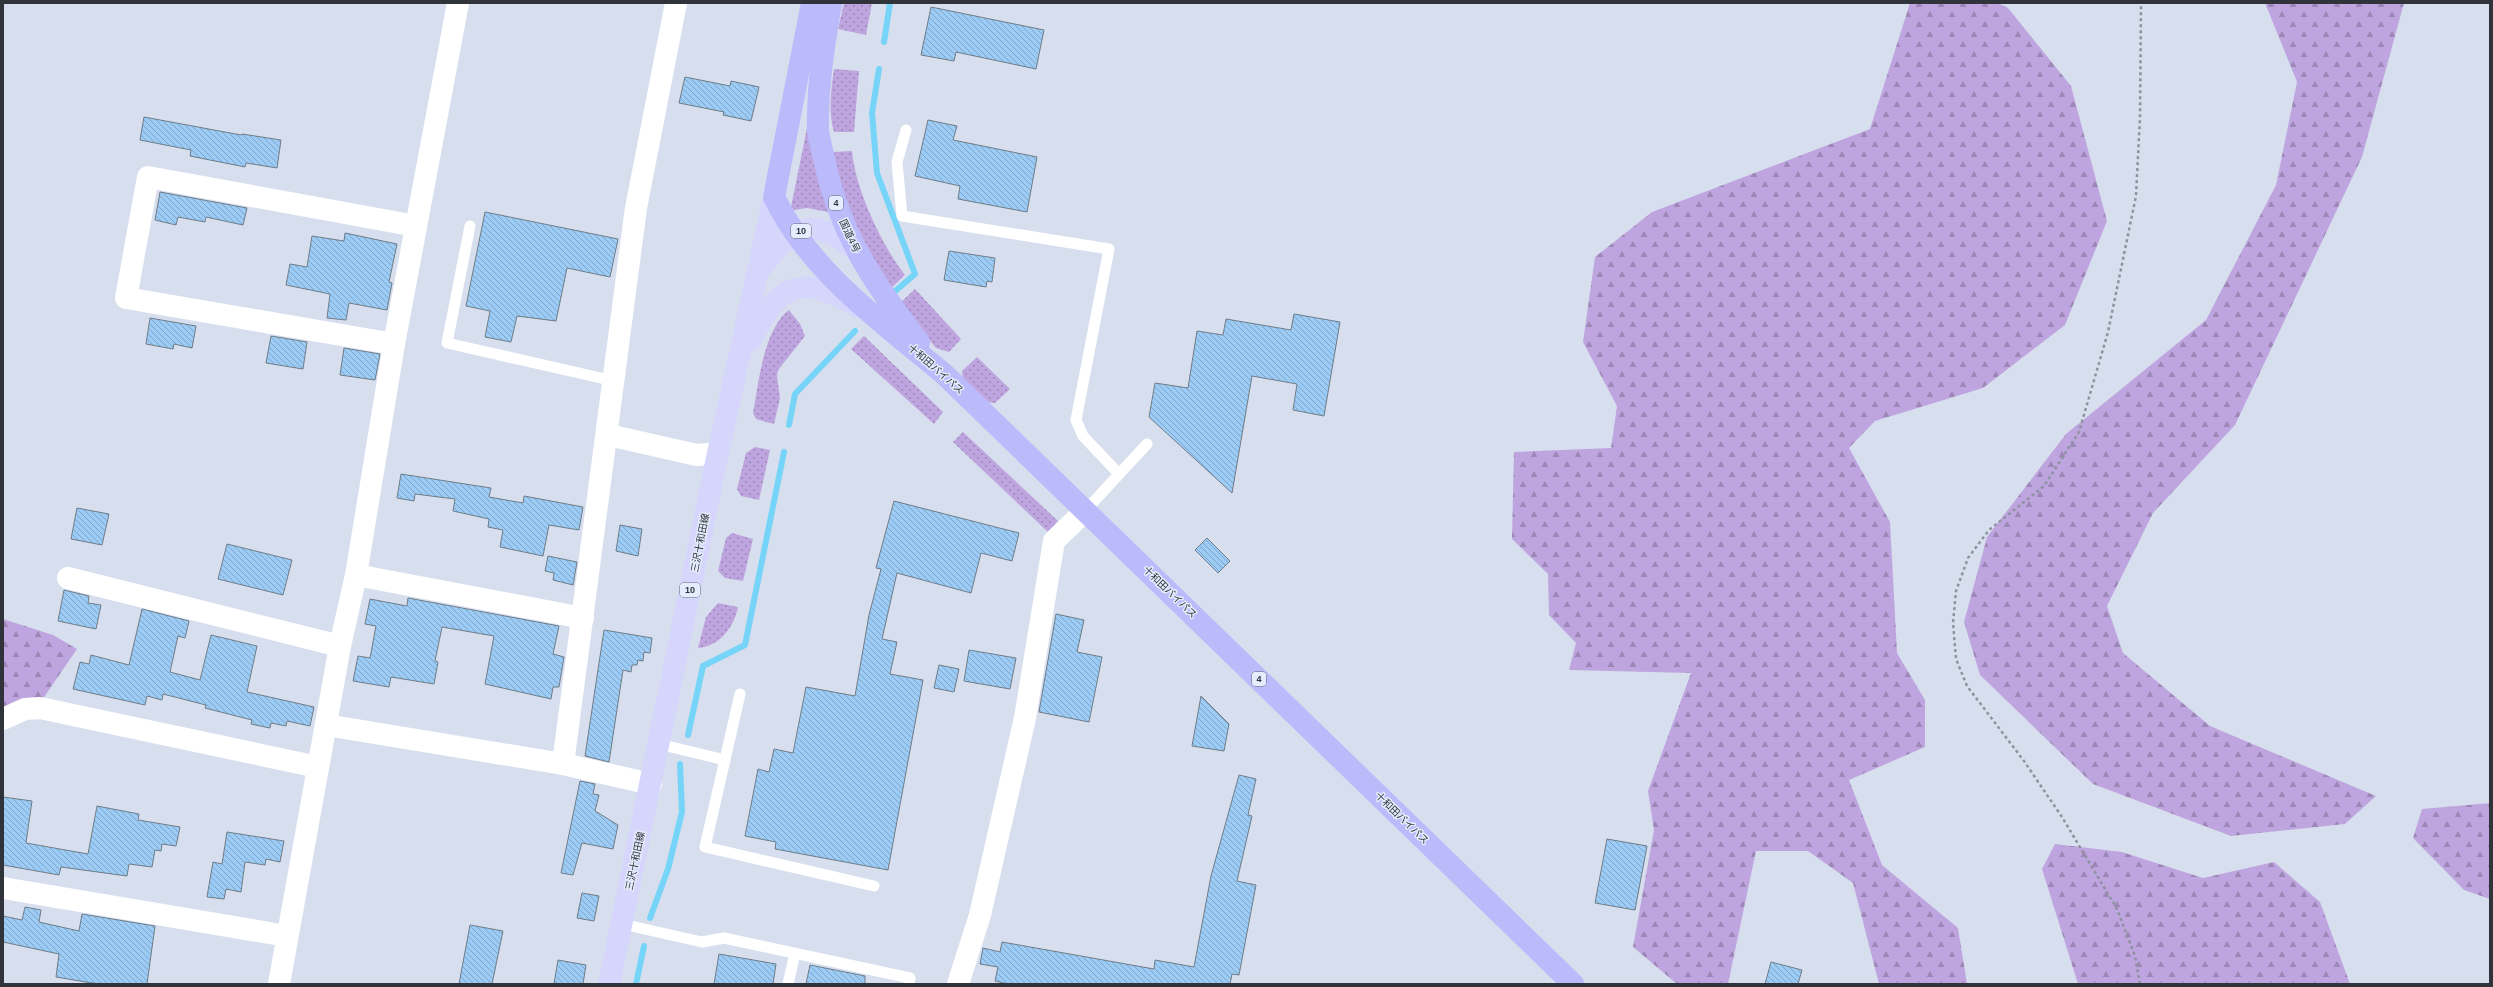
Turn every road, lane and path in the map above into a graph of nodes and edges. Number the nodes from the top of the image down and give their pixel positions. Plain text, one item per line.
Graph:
1 (458, 3) edge
2 (676, 3) edge
3 (812, 3) edge
4 (831, 3) edge
5 (2141, 3) edge
6 (906, 130) dead end
7 (774, 197) junction
8 (416, 226) junction
9 (470, 226) dead end
10 (794, 233) junction
11 (856, 250) junction
12 (757, 273) junction
13 (878, 319) junction
14 (394, 344) junction
15 (736, 371) junction
16 (944, 374) junction
17 (614, 381) junction
18 (608, 435) junction
19 (1147, 444) dead end
20 (718, 453) junction
21 (1119, 474) junction
22 (1086, 510) junction
23 (356, 575) junction
24 (68, 578) dead end
25 (583, 618) junction
26 (340, 646) junction
27 (740, 694) dead end
28 (3, 719) edge
29 (326, 725) junction
30 (659, 744) junction
31 (725, 760) junction
32 (563, 764) junction
33 (318, 767) junction
34 (651, 784) junction
35 (874, 886) dead end
36 (3, 888) edge
37 (622, 924) junction
38 (287, 936) junction
39 (795, 953) junction
40 (279, 984) edge
41 (609, 984) edge
42 (788, 984) edge
43 (909, 984) edge
44 (958, 984) edge
45 (1573, 984) edge
46 (2140, 984) edge

1 - 8 street
2 - 17 street
3 - 7 highway
4 - 11 highway, 国道4号 / 4
5 - 46 path
6 - 21 lane
7 - 10 highway, 十和田バイパス / 4
7 - 12 main road, 三沢十和田線 / 10
8 - 14 street
8 - 14 street
9 - 17 lane
10 - 11 main road, 10
10 - 12 main road, 10
10 - 13 highway, 十和田バイパス / 4
11 - 16 highway, 国道4号 / 4
12 - 15 main road, 三沢十和田線 / 10
13 - 15 main road, 10
13 - 16 highway, 十和田バイパス / 4
14 - 23 street
15 - 20 main road, 三沢十和田線 / 10
16 - 22 highway, 十和田バイパス / 4
17 - 18 street
18 - 20 street
18 - 25 street
19 - 21 lane
20 - 30 main road, 三沢十和田線 / 10
21 - 22 lane
22 - 44 street
22 - 45 highway, 十和田バイパス / 4
23 - 25 street
23 - 26 street
24 - 26 street
25 - 32 street
26 - 29 street
27 - 31 lane
28 - 33 street
29 - 32 street
29 - 33 street
30 - 31 lane
30 - 34 main road, 三沢十和田線 / 10
31 - 35 lane
32 - 34 street
33 - 38 street
34 - 37 main road, 三沢十和田線 / 10
36 - 38 street
37 - 39 lane
37 - 41 main road, 三沢十和田線 / 10
38 - 40 street
39 - 42 lane
39 - 43 lane

